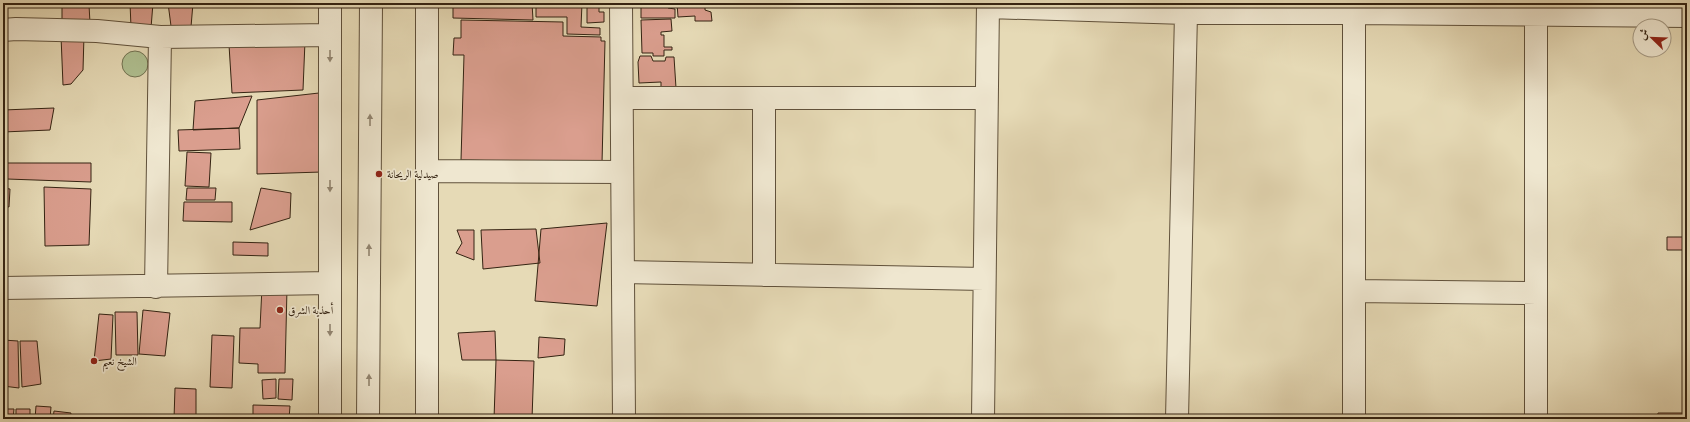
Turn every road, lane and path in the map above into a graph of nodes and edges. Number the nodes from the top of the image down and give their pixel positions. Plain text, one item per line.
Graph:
1 (330, 3) edge
2 (371, 3) edge
3 (427, 3) edge
4 (621, 3) edge
5 (988, 5) edge
6 (1282, 8) edge
7 (1186, 13) junction
8 (1354, 13) junction
9 (1536, 15) junction
10 (1687, 16) edge
11 (3, 30) edge
12 (330, 35) junction
13 (160, 37) junction
14 (622, 98) junction
15 (764, 98) junction
16 (986, 98) junction
17 (427, 171) junction
18 (622, 172) junction
19 (623, 272) junction
20 (764, 275) junction
21 (984, 279) junction
22 (330, 283) junction
23 (156, 287) junction
24 (3, 288) edge
25 (1354, 291) junction
26 (1536, 293) junction
27 (330, 419) edge
28 (368, 419) edge
29 (427, 419) edge
30 (624, 419) edge
31 (983, 419) edge
32 (1177, 419) edge
33 (1354, 419) edge
34 (1536, 419) edge

1 - 12 street
28 -> 2 street
3 - 17 street
4 - 14 street
5 - 7 street
5 - 16 street
6 - 7 street
6 - 8 street
7 - 32 street
8 - 9 street
8 - 25 street
9 - 10 street
9 - 26 street
11 - 13 street
12 - 13 street
12 -> 22 street
13 - 23 street
14 - 15 street
14 - 18 street
15 - 16 street
15 - 20 street
16 - 21 street
17 - 18 street
17 - 29 street
18 - 19 street
19 - 20 street
19 - 30 street
20 - 21 street
21 - 31 street
22 - 23 street
22 -> 27 street
23 - 24 street
25 - 26 street
25 - 33 street
26 - 34 street

